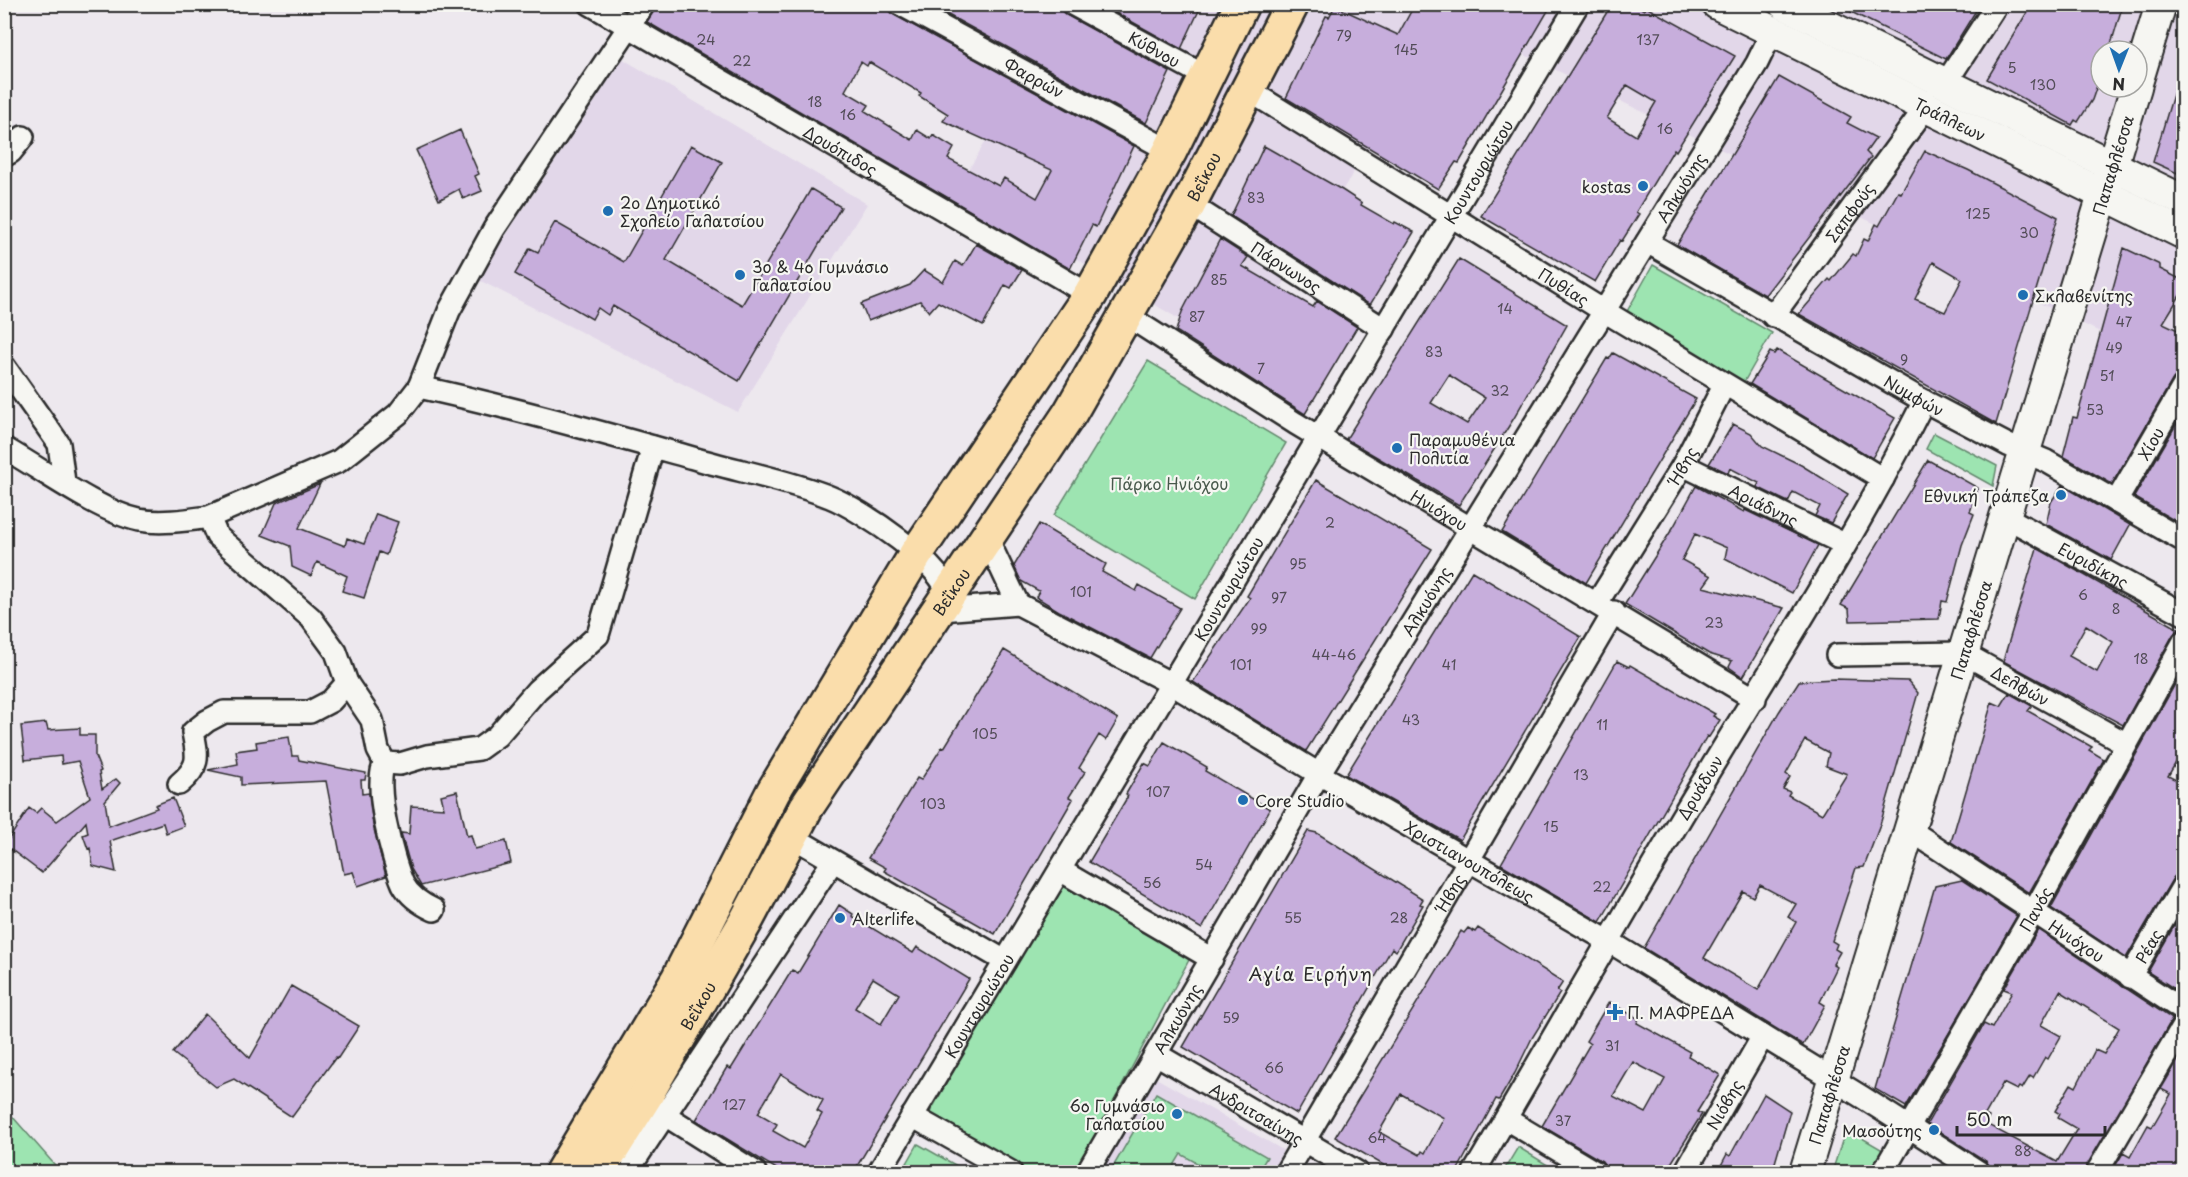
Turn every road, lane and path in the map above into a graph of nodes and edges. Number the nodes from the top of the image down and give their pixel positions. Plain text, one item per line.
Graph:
1 (590, 4) edge
2 (644, 4) edge
3 (900, 4) edge
4 (1072, 4) edge
5 (1242, 4) edge
6 (1292, 4) edge
7 (1578, 4) edge
8 (1717, 4) edge
9 (1784, 4) edge
10 (1997, 4) edge
11 (2161, 4) edge
12 (630, 28) junction
13 (1772, 32) junction
14 (2149, 43) edge
15 (1207, 77) junction
16 (1945, 84) junction
17 (1248, 90) junction
18 (2132, 99) edge
19 (1926, 107) junction
20 (24, 137) dead end
21 (1170, 151) junction
22 (4, 156) edge
23 (2106, 181) junction
24 (2184, 201) edge
25 (1190, 204) junction
26 (1452, 215) junction
27 (2184, 234) edge
28 (1647, 242) junction
29 (1090, 295) junction
30 (1604, 311) junction
31 (1125, 315) junction
32 (1773, 316) junction
33 (1384, 329) junction
34 (4, 366) edge
35 (1724, 385) junction
36 (2184, 385) edge
37 (419, 387) junction
38 (1924, 401) junction
39 (1319, 437) junction
40 (653, 447) junction
41 (4, 448) edge
42 (2024, 453) junction
43 (1683, 465) junction
44 (1883, 479) junction
45 (64, 482) junction
46 (2116, 502) junction
47 (2004, 516) junction
48 (209, 517) junction
49 (1471, 529) junction
50 (987, 538) junction
51 (2184, 541) edge
52 (1844, 544) junction
53 (916, 554) junction
54 (945, 604) junction
55 (1018, 604) junction
56 (1606, 608) junction
57 (2184, 614) edge
58 (2184, 641) edge
59 (1963, 653) junction
60 (1837, 655) dead end
61 (347, 683) junction
62 (1170, 683) junction
63 (1755, 699) junction
64 (2125, 743) junction
65 (384, 763) junction
66 (1319, 774) junction
67 (178, 784) dead end
68 (1910, 830) junction
69 (791, 836) junction
70 (1469, 859) junction
71 (834, 861) junction
72 (1060, 870) junction
73 (2184, 884) edge
74 (434, 910) dead end
75 (2034, 911) junction
76 (1610, 942) junction
77 (1212, 959) junction
78 (1005, 961) junction
79 (2130, 977) junction
80 (2184, 1011) edge
81 (2184, 1024) edge
82 (1763, 1036) junction
83 (1156, 1054) junction
84 (1835, 1082) junction
85 (655, 1105) junction
86 (912, 1116) junction
87 (1506, 1119) junction
88 (1909, 1128) junction
89 (1304, 1141) junction
90 (562, 1173) edge
91 (598, 1173) edge
92 (627, 1173) edge
93 (755, 1173) edge
94 (879, 1173) edge
95 (1011, 1173) edge
96 (1087, 1173) edge
97 (1286, 1173) edge
98 (1357, 1173) edge
99 (1474, 1173) edge
100 (1595, 1173) edge
101 (1685, 1173) edge
102 (1805, 1173) edge
103 (1883, 1173) edge
104 (1979, 1173) edge
105 (2097, 1173) edge

1 - 12 street, Δρυόπιδος
2 - 12 street
3 - 21 street, Φαρρών
4 - 15 street, Κύθνου
5 - 15 main road, Βεΐκου
6 - 17 main road, Βεΐκου
7 - 26 street, Κουντουριώτου
8 - 13 street, Τράλλεων
9 - 16 street, Τράλλεων
10 - 16 street
11 - 14 street, Παπαφλέσσα
12 - 29 street, Δρυόπιδος
12 - 37 street
13 - 19 street, Τράλλεων
13 - 28 street, Αλκυόνης
15 - 21 main road, Βεΐκου
16 - 23 street, Τράλλεων
17 - 25 main road, Βεΐκου
17 - 26 street, Πυθίας
18 - 23 street, Παπαφλέσσα
19 - 23 street, Τράλλεων
19 - 32 street, Σαπφούς
20 - 22 street
21 - 29 main road, Βεΐκου
23 - 24 street, Τράλλεων
23 - 27 street, Τράλλεων
23 - 42 street, Παπαφλέσσα
25 - 31 main road, Βεΐκου
25 - 33 street, Πάρνωνος
26 - 30 street, Πυθίας
26 - 33 street, Κουντουριώτου
28 - 30 street, Αλκυόνης
28 - 32 street, Νυμφών
29 - 53 main road, Βεΐκου
30 - 35 street, Πυθίας
30 - 49 street, Αλκυόνης
31 - 39 street, Ηνιόχου
31 - 50 main road, Βεΐκου
32 - 38 street, Νυμφών
33 - 39 street, Κουντουριώτου
34 - 45 street
35 - 43 street, Ήβης
35 - 44 street, Πυθίας
36 - 46 street, Χίου
37 - 40 street
37 - 48 street
38 - 42 street, Νυμφών
38 - 44 street, Δρυάδων
39 - 49 street, Ηνιόχου
39 - 62 street, Κουντουριώτου
40 - 53 street
40 - 65 street
41 - 45 street
42 - 46 street, Νυμφών
42 - 47 street, Παπαφλέσσα
43 - 52 street, Αριάδνης
43 - 56 street, Ήβης
44 - 52 street, Δρυάδων
45 - 48 street
46 - 51 street, Νυμφών
47 - 57 street, Ευριδίκης
47 - 59 street, Παπαφλέσσα
48 - 61 street
49 - 56 street, Ηνιόχου
49 - 66 street, Αλκυόνης
50 - 54 main road, Βεΐκου
50 - 55 street
52 - 63 street, Δρυάδων
53 - 54 street
53 - 90 main road, Βεΐκου
54 - 55 street
54 - 69 main road, Βεΐκου
55 - 62 street, Χριστιανουπόλεως
56 - 63 street, Ηνιόχου
56 - 70 street, Ήβης
58 - 64 street, Πανός
59 - 60 street, Δελφών
59 - 64 street, Δελφών
59 - 68 street, Παπαφλέσσα
61 - 65 street
61 - 67 street
62 - 66 street, Χριστιανουπόλεως
62 - 72 street, Κουντουριώτου
63 - 76 street, Δρυάδων
64 - 75 street, Πανός
65 - 74 street
66 - 70 street, Χριστιανουπόλεως
66 - 77 street, Αλκυόνης
68 - 75 street, Ηνιόχου
68 - 84 street, Παπαφλέσσα
69 - 71 street
69 - 85 main road, Βεΐκου
70 - 76 street, Χριστιανουπόλεως
70 - 89 street, Ήβης
71 - 78 street
71 - 85 street
72 - 77 street
72 - 78 street, Κουντουριώτου
73 - 79 street, Ρέας
75 - 79 street, Ηνιόχου
75 - 88 street, Πανός
76 - 82 street, Χριστιανουπόλεως
76 - 87 street, Δρυάδων
77 - 83 street, Αλκυόνης
78 - 86 street, Κουντουριώτου
79 - 80 street, Ηνιόχου
81 - 105 street
82 - 84 street, Χριστιανουπόλεως
82 - 101 street, Νιόβης
83 - 89 street, Ανδριτσαίνης
83 - 96 street, Αλκυόνης
84 - 88 street, Χριστιανουπόλεως
84 - 102 street, Παπαφλέσσα
85 - 91 main road, Βεΐκου
85 - 92 street
85 - 93 street
86 - 94 street, Κουντουριώτου
86 - 95 street
87 - 99 street, Δρυάδων
87 - 100 street
88 - 103 street, Πανός
88 - 104 street, Χριστιανουπόλεως
89 - 97 street, Ήβης
89 - 98 street, Ανδριτσαίνης

